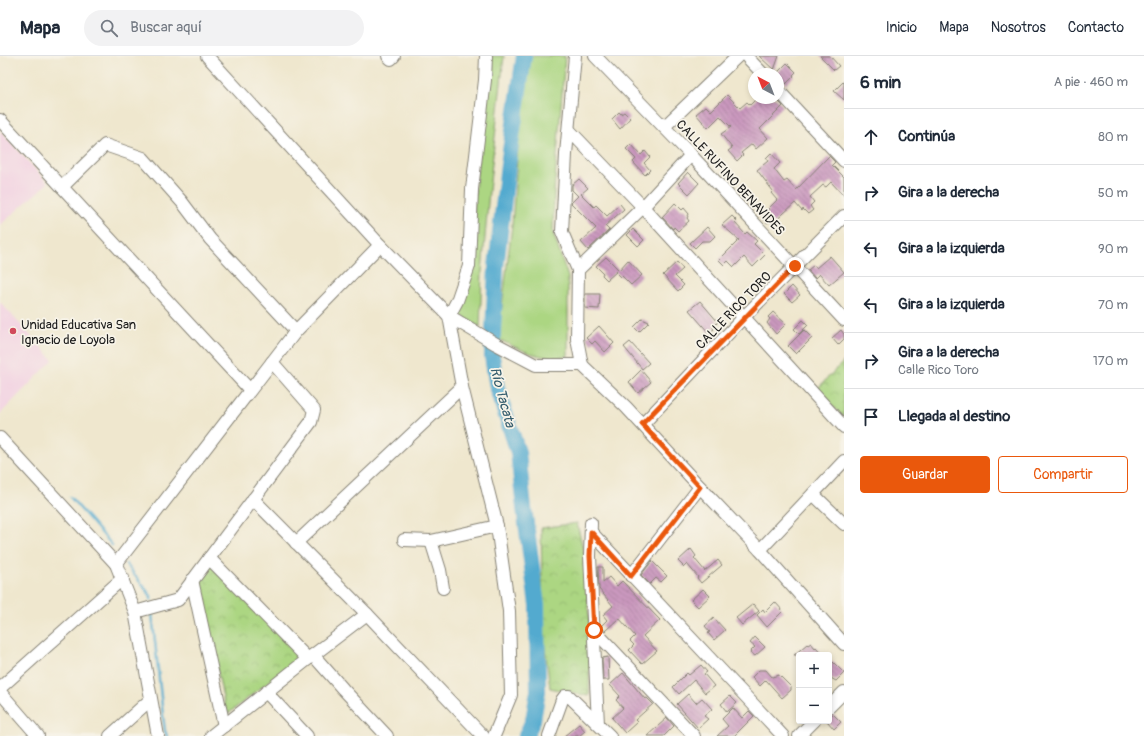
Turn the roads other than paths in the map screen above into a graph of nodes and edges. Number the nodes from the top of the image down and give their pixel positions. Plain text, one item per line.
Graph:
1 (207, 56) edge
2 (388, 56) edge
3 (394, 56) edge
4 (486, 56) edge
5 (575, 56) edge
6 (595, 56) edge
7 (738, 56) edge
8 (746, 56) edge
9 (757, 68) edge
10 (784, 96) edge
11 (0, 120) edge
12 (664, 127) junction
13 (569, 130) junction
14 (691, 154) junction
15 (844, 161) edge
16 (62, 187) junction
17 (643, 207) junction
18 (844, 216) edge
19 (380, 245) junction
20 (795, 266) junction
21 (578, 270) junction
22 (449, 316) junction
23 (744, 317) junction
24 (844, 320) edge
25 (296, 330) junction
26 (272, 362) junction
27 (582, 365) junction
28 (462, 387) junction
29 (250, 390) junction
30 (642, 424) junction
31 (844, 427) edge
32 (0, 438) edge
33 (844, 461) edge
34 (700, 487) junction
35 (813, 494) junction
36 (253, 499) junction
37 (844, 524) edge
38 (497, 526) junction
39 (404, 540) dead end
40 (431, 541) junction
41 (296, 543) junction
42 (760, 550) junction
43 (209, 558) junction
44 (116, 564) junction
45 (631, 576) junction
46 (123, 578) junction
47 (192, 580) junction
48 (443, 588) dead end
49 (135, 612) junction
50 (367, 614) junction
51 (594, 630) junction
52 (844, 644) edge
53 (310, 657) junction
54 (0, 688) edge
55 (0, 692) edge
56 (266, 692) junction
57 (844, 692) edge
58 (150, 700) junction
59 (832, 704) edge
60 (598, 724) junction
61 (811, 724) edge
62 (224, 726) junction
63 (38, 736) edge
64 (110, 736) edge
65 (158, 736) edge
66 (211, 736) edge
67 (307, 736) edge
68 (387, 736) edge
69 (483, 736) edge
70 (494, 736) edge
71 (549, 736) edge
72 (610, 736) edge
73 (694, 736) edge
74 (783, 736) edge
75 (799, 736) edge

1 - 19 street
2 - 3 street
4 - 22 street
5 - 13 street
6 - 12 street, CALLE RUFINO BENAVIDES
7 - 12 street
8 - 9 street
10 - 15 street
11 - 16 street
12 - 14 street, CALLE RUFINO BENAVIDES
13 - 17 street
13 - 21 street
14 - 17 street
14 - 20 street, CALLE RUFINO BENAVIDES
16 - 25 street
16 - 29 street
17 - 21 street
17 - 23 street
18 - 20 street, CALLE RICO TORO
19 - 22 street
19 - 25 street
20 - 23 street, CALLE RICO TORO
20 - 24 street, CALLE RUFINO BENAVIDES
21 - 27 street
22 - 27 street
22 - 28 street
23 - 30 street, CALLE RICO TORO
23 - 31 street
25 - 26 street
26 - 29 street
26 - 36 street
27 - 30 street
28 - 38 street
28 - 41 street
29 - 44 street
30 - 34 street
32 - 44 street
33 - 35 street
34 - 42 street
34 - 45 street
35 - 37 street
35 - 42 street
36 - 41 street
36 - 43 street
38 - 40 street
38 - 70 street
39 - 40 street
40 - 48 street
41 - 50 street
42 - 52 street
43 - 47 street
43 - 53 street
44 - 46 street
45 - 51 street
45 - 74 street
46 - 49 street
46 - 54 street
47 - 49 street
47 - 62 street
49 - 58 street
50 - 53 street
50 - 69 street
51 - 60 street
51 - 73 street
53 - 56 street
53 - 68 street
55 - 63 street
56 - 62 street
56 - 67 street
57 - 59 street
58 - 64 street
58 - 65 street
60 - 71 street
60 - 72 street
61 - 75 street
62 - 66 street

